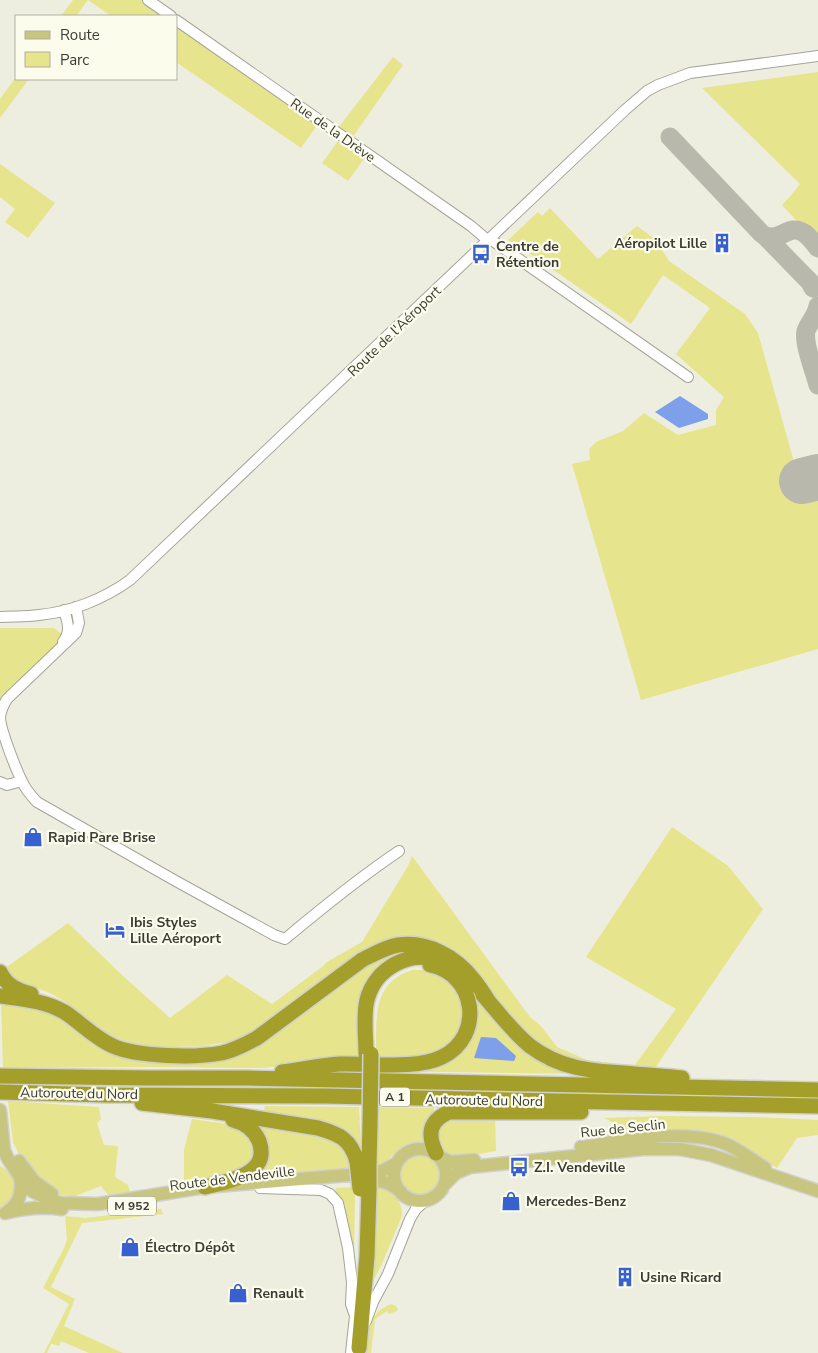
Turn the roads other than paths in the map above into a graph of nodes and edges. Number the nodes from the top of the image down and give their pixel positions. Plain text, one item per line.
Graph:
1 (148, 0) edge
2 (170, 15) edge
3 (178, 21) edge
4 (818, 58) edge
5 (489, 240) junction
6 (688, 377) dead end
7 (76, 607) junction
8 (64, 610) junction
9 (0, 616) edge
10 (57, 650) junction
11 (22, 781) junction
12 (0, 782) edge
13 (399, 851) dead end
14 (0, 972) edge
15 (0, 996) edge
16 (489, 1002) junction
17 (44, 1003) junction
18 (368, 1054) junction
19 (0, 1076) edge
20 (247, 1078) junction
21 (729, 1088) junction
22 (818, 1090) edge
23 (0, 1092) edge
24 (108, 1095) junction
25 (0, 1103) edge
26 (683, 1104) junction
27 (818, 1106) edge
28 (0, 1110) edge
29 (206, 1110) junction
30 (438, 1155) junction
31 (0, 1159) edge
32 (364, 1162) junction
33 (397, 1163) junction
34 (13, 1166) junction
35 (20, 1178) junction
36 (799, 1184) junction
37 (444, 1185) junction
38 (205, 1187) junction
39 (260, 1188) junction
40 (364, 1188) junction
41 (818, 1191) edge
42 (401, 1192) junction
43 (426, 1200) junction
44 (87, 1204) junction
45 (3, 1214) edge
46 (355, 1316) junction
47 (357, 1351) edge

1 - 2 street
3 - 5 street, Rue de la Drève
4 - 5 street, Route de l'Aéroport
5 - 6 street, Rue de la Drève
5 - 7 street, Route de l'Aéroport
7 - 8 street, Route de l'Aéroport
7 - 10 street
8 - 9 street, Route de l'Aéroport
8 - 10 street
10 - 11 street
11 - 12 street
11 - 13 street
14 - 17 highway
15 - 17 highway
16 - 17 highway
16 - 18 highway
16 - 21 highway
18 - 20 highway
18 - 32 highway, bridge
19 - 20 highway, Autoroute du Nord / A 1
20 - 21 highway, Autoroute du Nord / A 1
21 - 22 highway, Autoroute du Nord / A 1
23 - 24 highway, Autoroute du Nord / A 1
24 - 26 highway, Autoroute du Nord / A 1
24 - 29 highway
25 - 44 main road
26 - 27 highway, Autoroute du Nord / A 1
26 - 30 highway
28 - 34 main road
29 - 32 highway
29 - 38 highway
30 - 33 main road
30 - 36 main road, Rue de Seclin
30 - 37 main road
31 - 34 main road
32 - 40 highway, bridge
33 - 38 main road, Route de Vendeville / M 952
33 - 42 main road
34 - 35 main road
35 - 44 main road, M 952
35 - 45 main road
36 - 37 main road, Rue de Seclin
36 - 41 main road, Rue de Seclin
37 - 43 main road
38 - 44 main road, Route de Vendeville / M 952
39 - 42 main road, Route de Vendeville / M 952
39 - 45 main road, Route de Vendeville / M 952
39 - 46 street
40 - 46 highway
40 - 47 highway
42 - 43 main road
43 - 47 street
46 - 47 street

